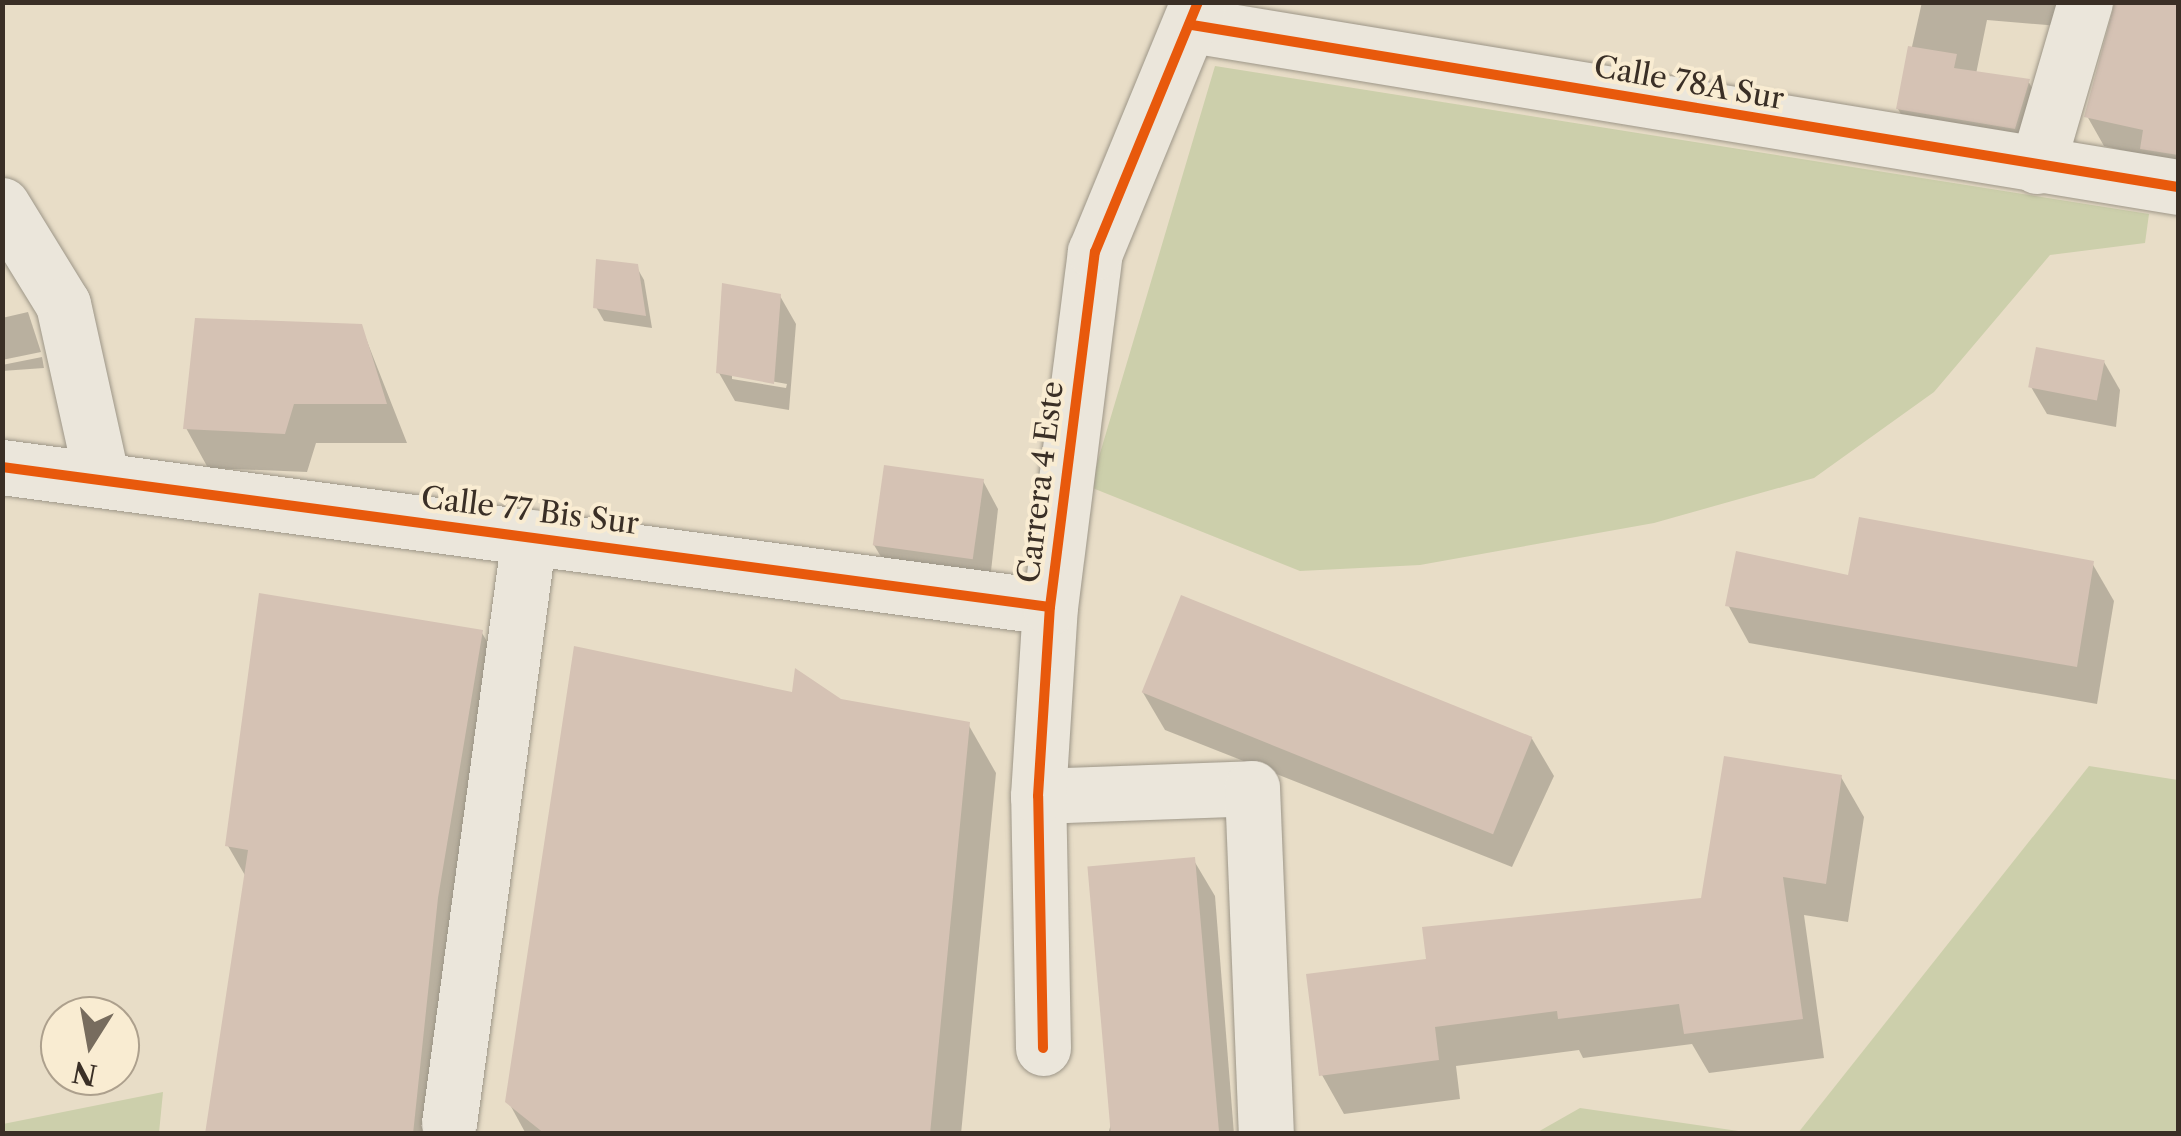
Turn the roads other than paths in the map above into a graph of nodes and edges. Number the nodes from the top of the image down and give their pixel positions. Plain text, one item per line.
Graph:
1 (2085, 2) edge
2 (1195, 14) edge
3 (2037, 166) junction
4 (2178, 187) edge
5 (2, 205) edge
6 (2, 467) edge
7 (102, 480) junction
8 (529, 536) junction
9 (1050, 606) junction
10 (1038, 796) junction
11 (1043, 1048) dead end
12 (449, 1124) dead end
13 (1266, 1134) edge

1 - 3 street
2 - 3 street, Calle 78A Sur
2 - 9 street, Carrera 4 Este
3 - 4 street, Calle 78A Sur
5 - 7 street
6 - 7 street, Calle 77 Bis Sur
7 - 8 street, Calle 77 Bis Sur
8 - 9 street, Calle 77 Bis Sur
8 - 12 street
9 - 10 street, Carrera 4 Este
10 - 11 street, Carrera 4 Este
10 - 13 street

